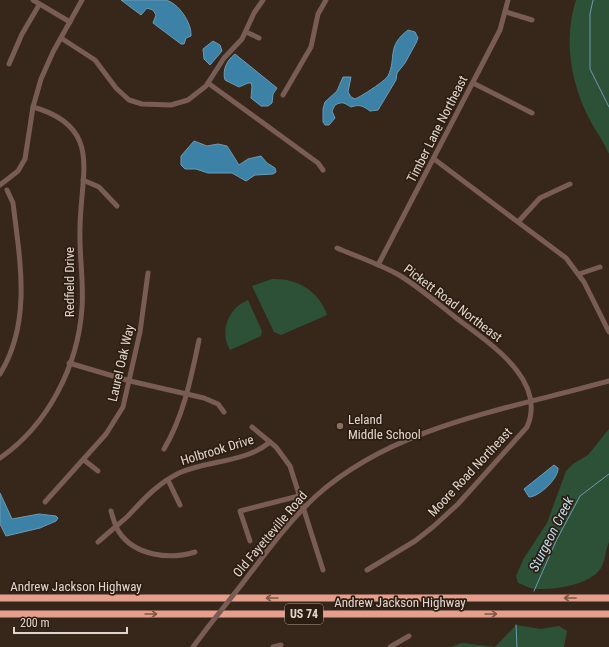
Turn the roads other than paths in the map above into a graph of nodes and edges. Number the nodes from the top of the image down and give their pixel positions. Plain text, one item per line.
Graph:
1 (33, 0) edge
2 (82, 0) edge
3 (263, 0) edge
4 (326, 0) edge
5 (508, 0) edge
6 (39, 5) junction
7 (506, 12) junction
8 (532, 20) dead end
9 (70, 22) junction
10 (246, 32) junction
11 (61, 38) junction
12 (259, 38) dead end
13 (9, 64) dead end
14 (208, 83) junction
15 (473, 83) junction
16 (283, 95) dead end
17 (33, 107) junction
18 (532, 113) dead end
19 (434, 160) junction
20 (323, 170) dead end
21 (7, 180) junction
22 (83, 180) junction
23 (570, 184) dead end
24 (0, 186) edge
25 (0, 189) edge
26 (7, 190) junction
27 (118, 206) dead end
28 (518, 222) junction
29 (337, 248) dead end
30 (378, 265) junction
31 (600, 267) dead end
32 (148, 273) dead end
33 (579, 274) junction
34 (609, 332) edge
35 (199, 340) dead end
36 (70, 362) junction
37 (0, 374) edge
38 (130, 381) junction
39 (609, 381) edge
40 (187, 394) junction
41 (531, 402) junction
42 (224, 412) dead end
43 (252, 427) dead end
44 (270, 442) junction
45 (164, 449) dead end
46 (0, 458) edge
47 (84, 460) junction
48 (98, 471) dead end
49 (168, 480) junction
50 (299, 496) junction
51 (45, 502) dead end
52 (180, 505) dead end
53 (304, 509) junction
54 (111, 512) dead end
55 (116, 527) junction
56 (250, 541) dead end
57 (98, 542) dead end
58 (195, 552) dead end
59 (323, 570) dead end
60 (367, 570) dead end
61 (0, 598) edge
62 (609, 598) edge
63 (0, 614) edge
64 (609, 614) edge
65 (409, 636) dead end
66 (281, 645) dead end
67 (193, 647) edge
68 (273, 647) edge
69 (390, 647) edge

1 - 6 street
2 - 9 street
3 - 10 street
4 - 16 street
5 - 7 street, Timber Lane Northeast
6 - 9 street
6 - 13 street
7 - 8 street
7 - 15 street, Timber Lane Northeast
9 - 11 street
10 - 12 street
10 - 14 street
11 - 14 street
11 - 17 street
14 - 20 street
15 - 18 street
15 - 19 street, Timber Lane Northeast
17 - 21 street
17 - 22 street, Redfield Drive
19 - 28 street
19 - 30 street, Timber Lane Northeast
21 - 24 street
21 - 26 street
22 - 27 street
22 - 36 street, Redfield Drive
23 - 28 street
25 - 26 street
26 - 37 street
28 - 33 street
29 - 30 street, Pickett Road Northeast
30 - 41 street, Pickett Road Northeast
31 - 33 street
32 - 38 street, Laurel Oak Way
33 - 34 street
35 - 40 street
36 - 38 street
36 - 46 street, Redfield Drive
38 - 40 street
38 - 47 street, Laurel Oak Way
39 - 41 street, Old Fayetteville Road
40 - 42 street
40 - 45 street
41 - 53 street, Old Fayetteville Road
41 - 60 street, Moore Road Northeast
43 - 44 street
44 - 49 street, Holbrook Drive
44 - 50 street
47 - 48 street
47 - 51 street, Laurel Oak Way
49 - 52 street
49 - 55 street, Holbrook Drive
50 - 53 street
50 - 56 street
53 - 59 street
53 - 67 street, Old Fayetteville Road, bridge
54 - 55 street
55 - 57 street, Holbrook Drive
55 - 58 street
62 -> 61 highway, Andrew Jackson Highway / US 74
63 -> 64 highway, Andrew Jackson Highway / US 74
65 - 69 street
66 - 68 street

